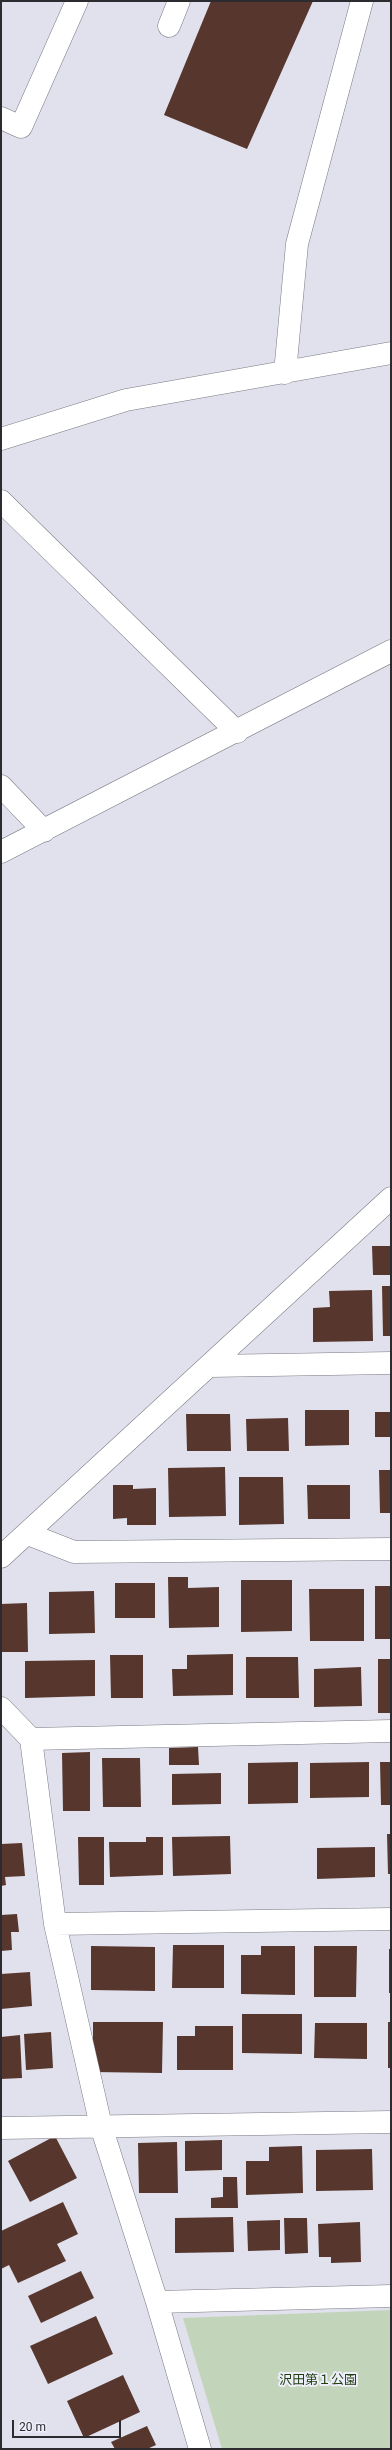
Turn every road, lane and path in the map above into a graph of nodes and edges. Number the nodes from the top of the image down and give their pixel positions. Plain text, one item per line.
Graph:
1 (77, 1) edge
2 (180, 1) edge
3 (362, 1) edge
4 (169, 26) dead end
5 (1, 118) edge
6 (391, 352) edge
7 (285, 373) junction
8 (1, 439) edge
9 (1, 501) edge
10 (391, 651) edge
11 (237, 732) junction
12 (1, 786) edge
13 (44, 830) junction
14 (1, 852) edge
15 (391, 1198) edge
16 (391, 1363) edge
17 (210, 1366) junction
18 (28, 1534) junction
19 (391, 1549) edge
20 (1, 1557) edge
21 (1, 1708) edge
22 (391, 1731) edge
23 (31, 1739) junction
24 (391, 1919) edge
25 (55, 1924) junction
26 (391, 2122) edge
27 (101, 2126) junction
28 (1, 2128) edge
29 (391, 2296) edge
30 (157, 2302) junction
31 (200, 2449) edge

1 - 5 street
2 - 4 street
3 - 7 street
6 - 7 street
7 - 8 street
9 - 11 street
10 - 11 street
11 - 13 street
12 - 13 street
13 - 14 street
15 - 17 street
16 - 17 street
17 - 18 street
18 - 19 street
18 - 20 street
21 - 23 street
22 - 23 street
23 - 25 street
24 - 25 street
25 - 27 street
26 - 27 street
27 - 28 street
27 - 30 street
29 - 30 street
30 - 31 street

